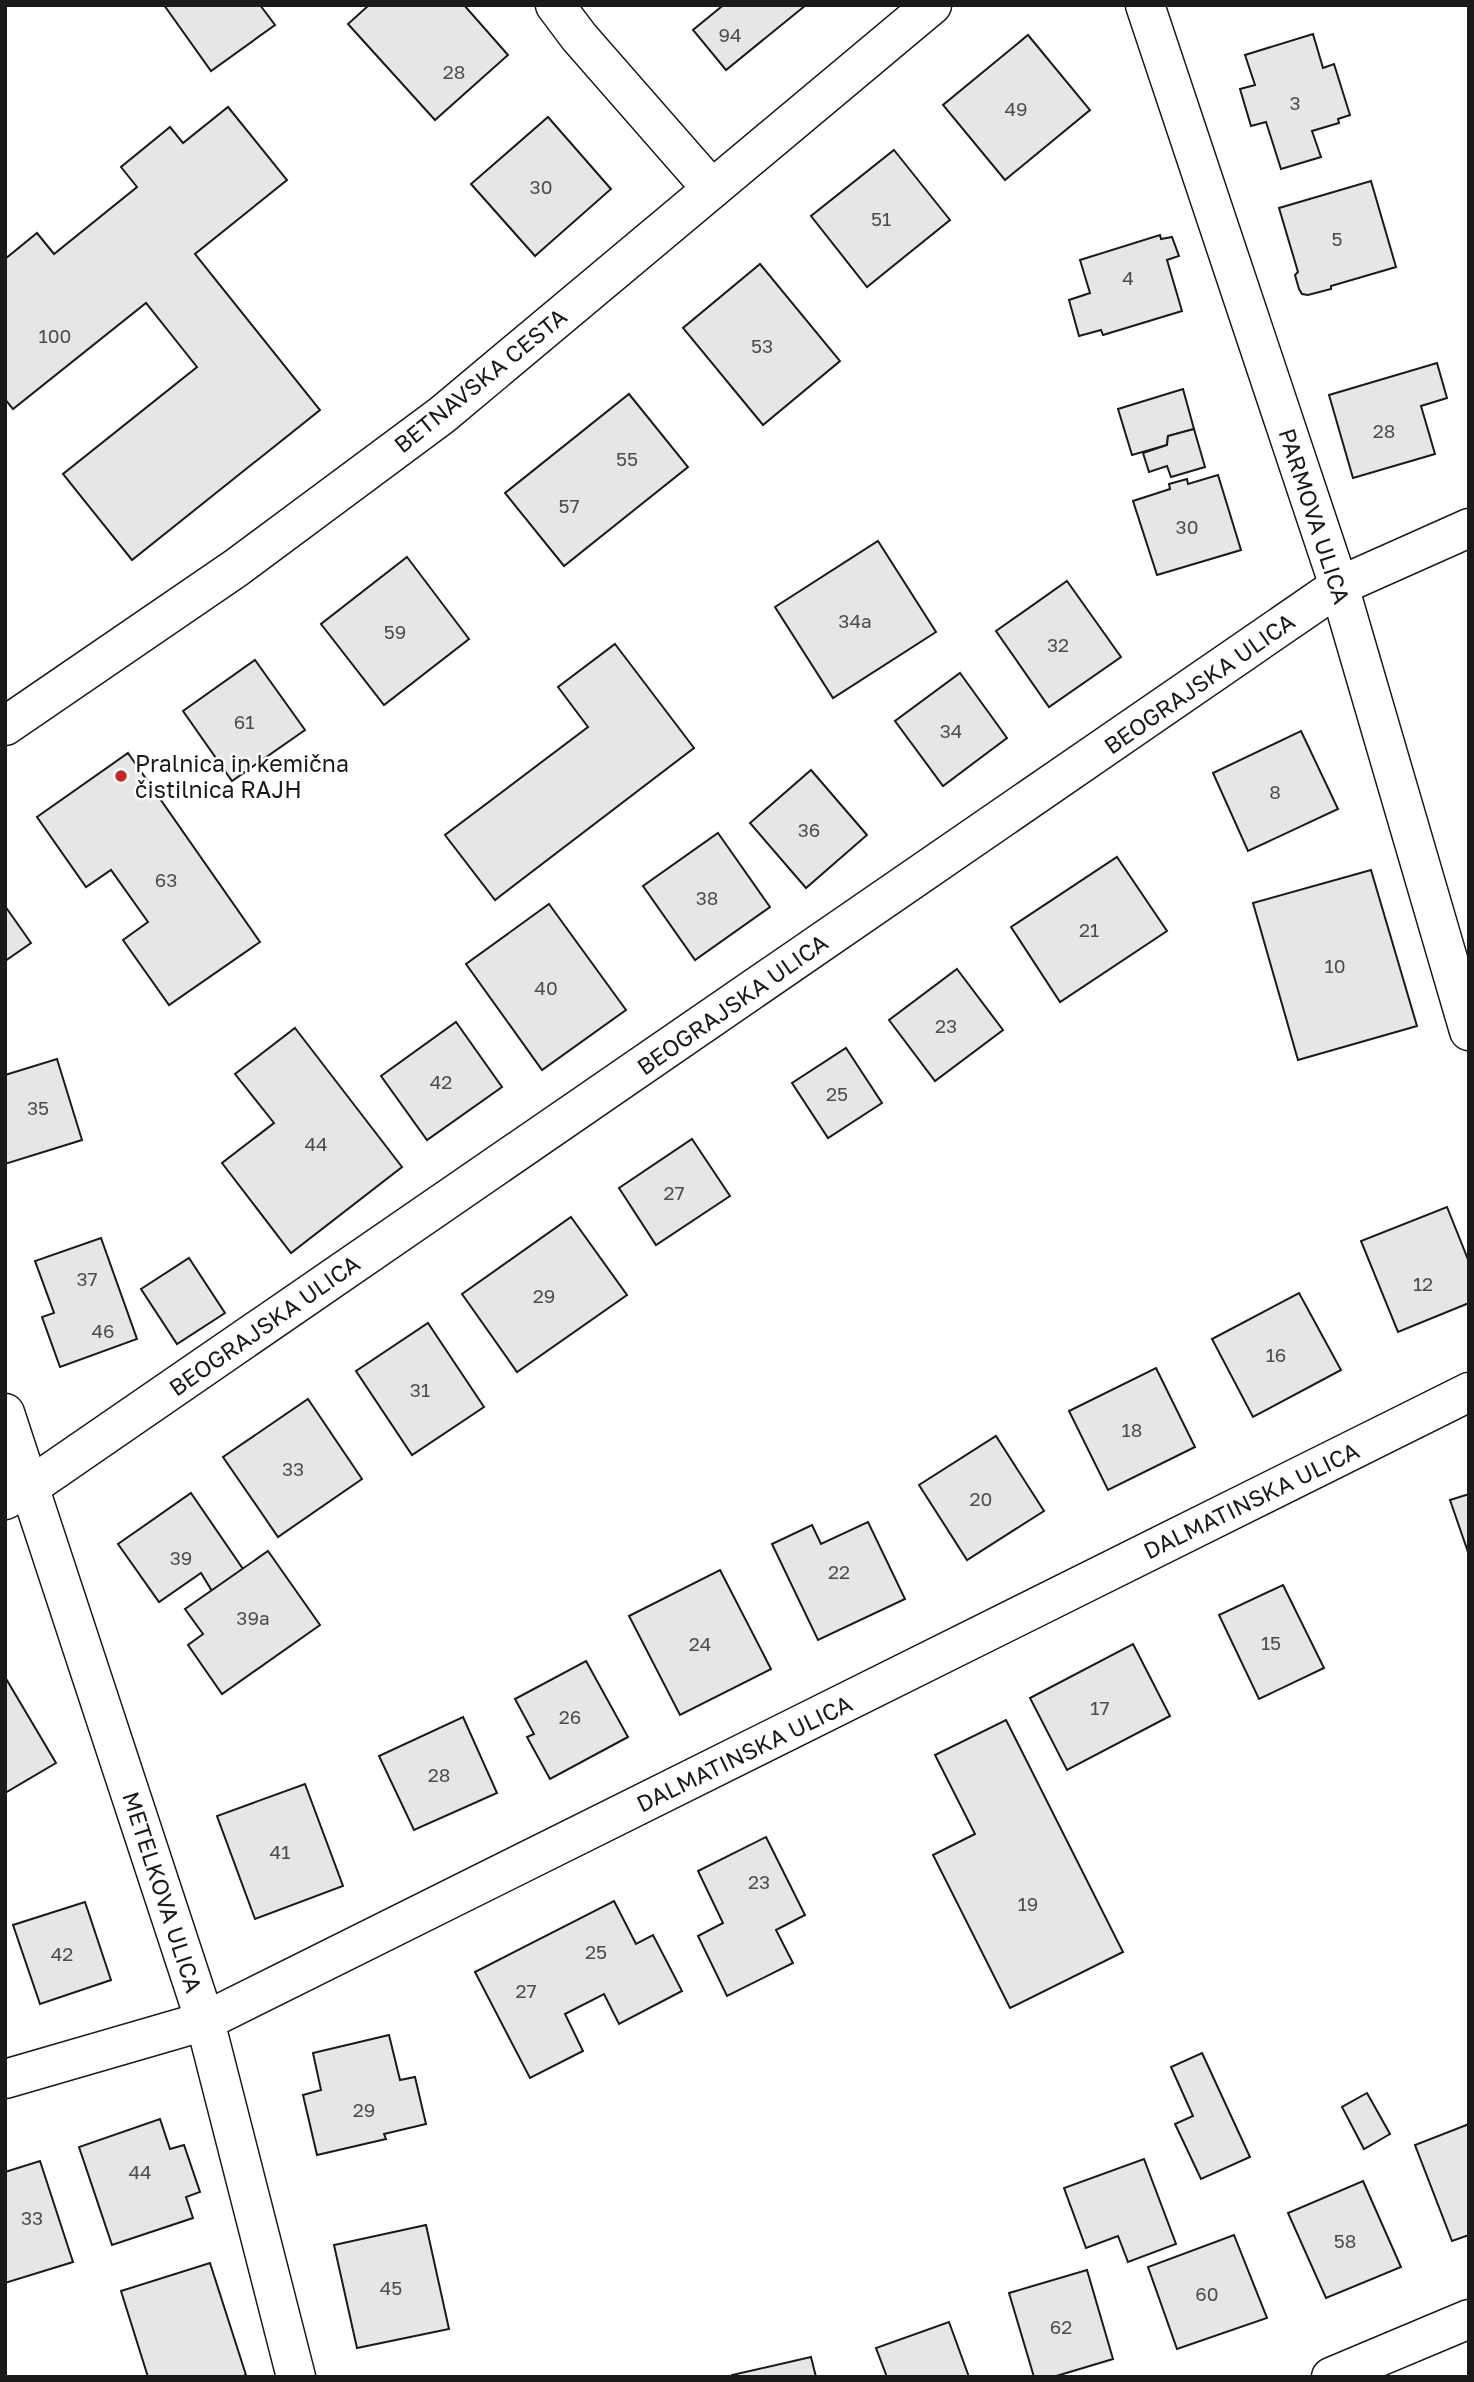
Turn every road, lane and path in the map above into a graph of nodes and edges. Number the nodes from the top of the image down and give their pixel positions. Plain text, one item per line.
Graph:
1 (555, 5) edge
2 (932, 5) edge
3 (1145, 5) edge
4 (712, 189) junction
5 (1469, 528) edge
6 (1339, 586) junction
7 (5, 726) edge
8 (1469, 1031) edge
9 (1469, 1392) edge
10 (5, 1413) edge
11 (18, 1493) edge
12 (205, 2021) junction
13 (5, 2079) edge
14 (1469, 2319) edge
15 (296, 2377) edge
16 (1331, 2377) edge

1 - 4 street
2 - 4 street, BETNAVSKA CESTA
3 - 6 street, PARMOVA ULICA
4 - 7 street, BETNAVSKA CESTA
5 - 6 street, BEOGRAJSKA ULICA
6 - 8 street, PARMOVA ULICA
6 - 11 street, BEOGRAJSKA ULICA
9 - 12 street, DALMATINSKA ULICA
10 - 11 street, METELKOVA ULICA
11 - 12 street, METELKOVA ULICA
12 - 13 street, DALMATINSKA ULICA
12 - 15 street, METELKOVA ULICA
14 - 16 street

